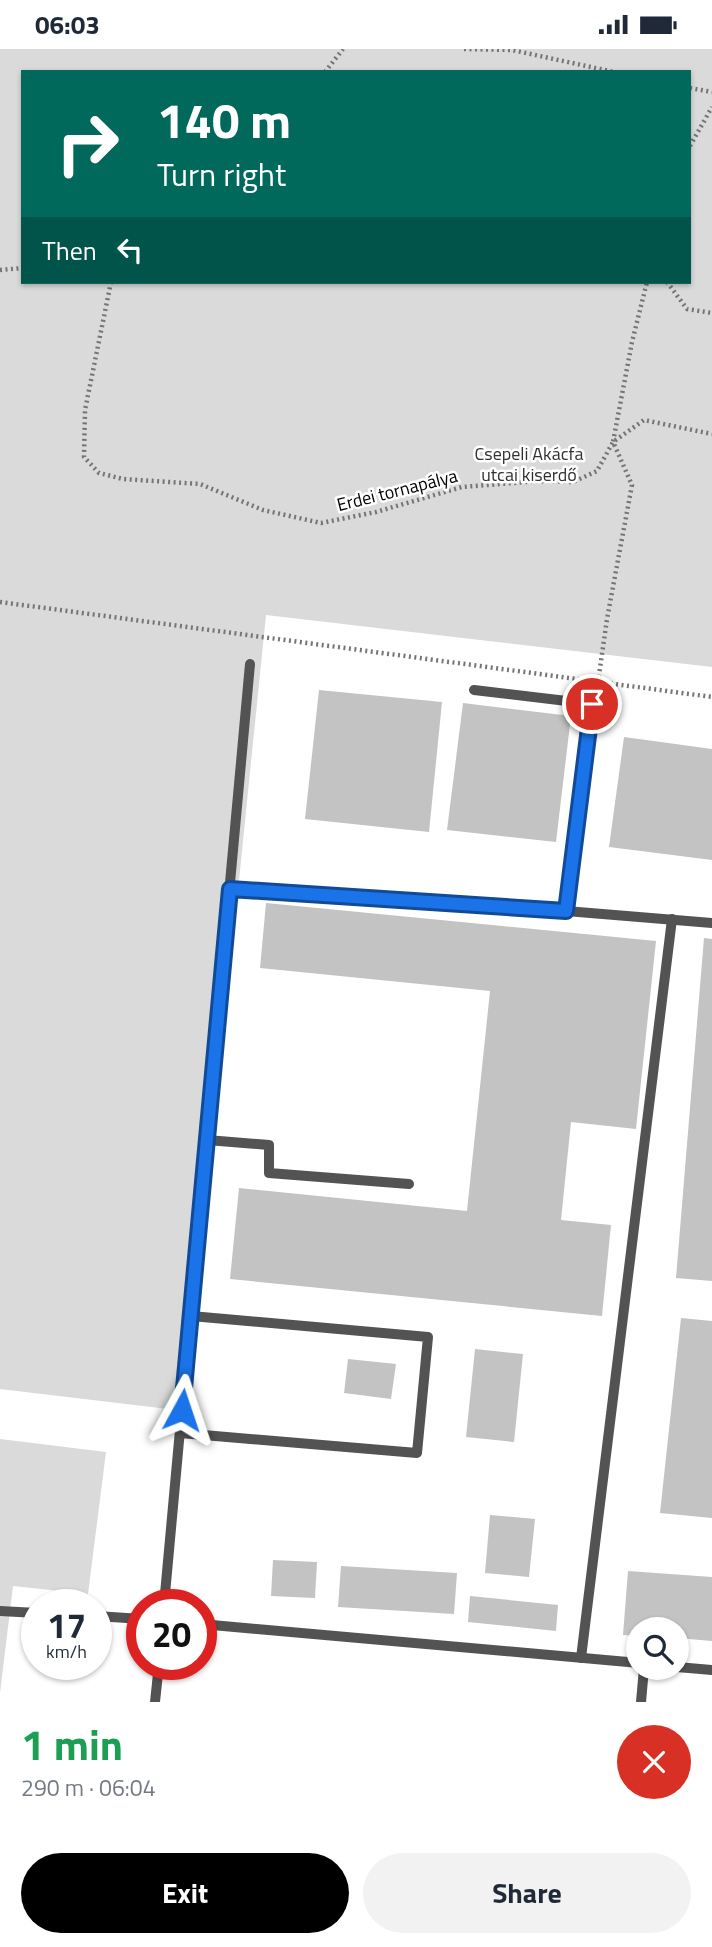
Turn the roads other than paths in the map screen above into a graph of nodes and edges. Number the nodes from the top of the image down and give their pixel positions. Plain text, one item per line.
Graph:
1 (250, 664) dead end
2 (474, 690) dead end
3 (230, 889) junction
4 (566, 911) junction
5 (672, 919) junction
6 (712, 923) edge
7 (207, 1140) junction
8 (409, 1184) dead end
9 (191, 1316) junction
10 (180, 1433) junction
11 (165, 1589) edge
12 (0, 1611) edge
13 (21, 1612) edge
14 (217, 1625) edge
15 (581, 1658) junction
16 (626, 1662) edge
17 (689, 1668) edge
18 (712, 1670) edge
19 (157, 1680) edge
20 (643, 1680) edge
21 (155, 1702) edge
22 (641, 1702) edge

1 - 3 lane
2 - 4 lane
3 - 4 lane
3 - 7 lane
4 - 5 lane
5 - 6 lane
5 - 15 lane
7 - 8 lane
7 - 9 lane
9 - 10 lane
9 - 10 lane
10 - 11 lane
12 - 13 lane
14 - 15 lane
15 - 16 lane
17 - 18 lane
19 - 21 lane
20 - 22 lane

